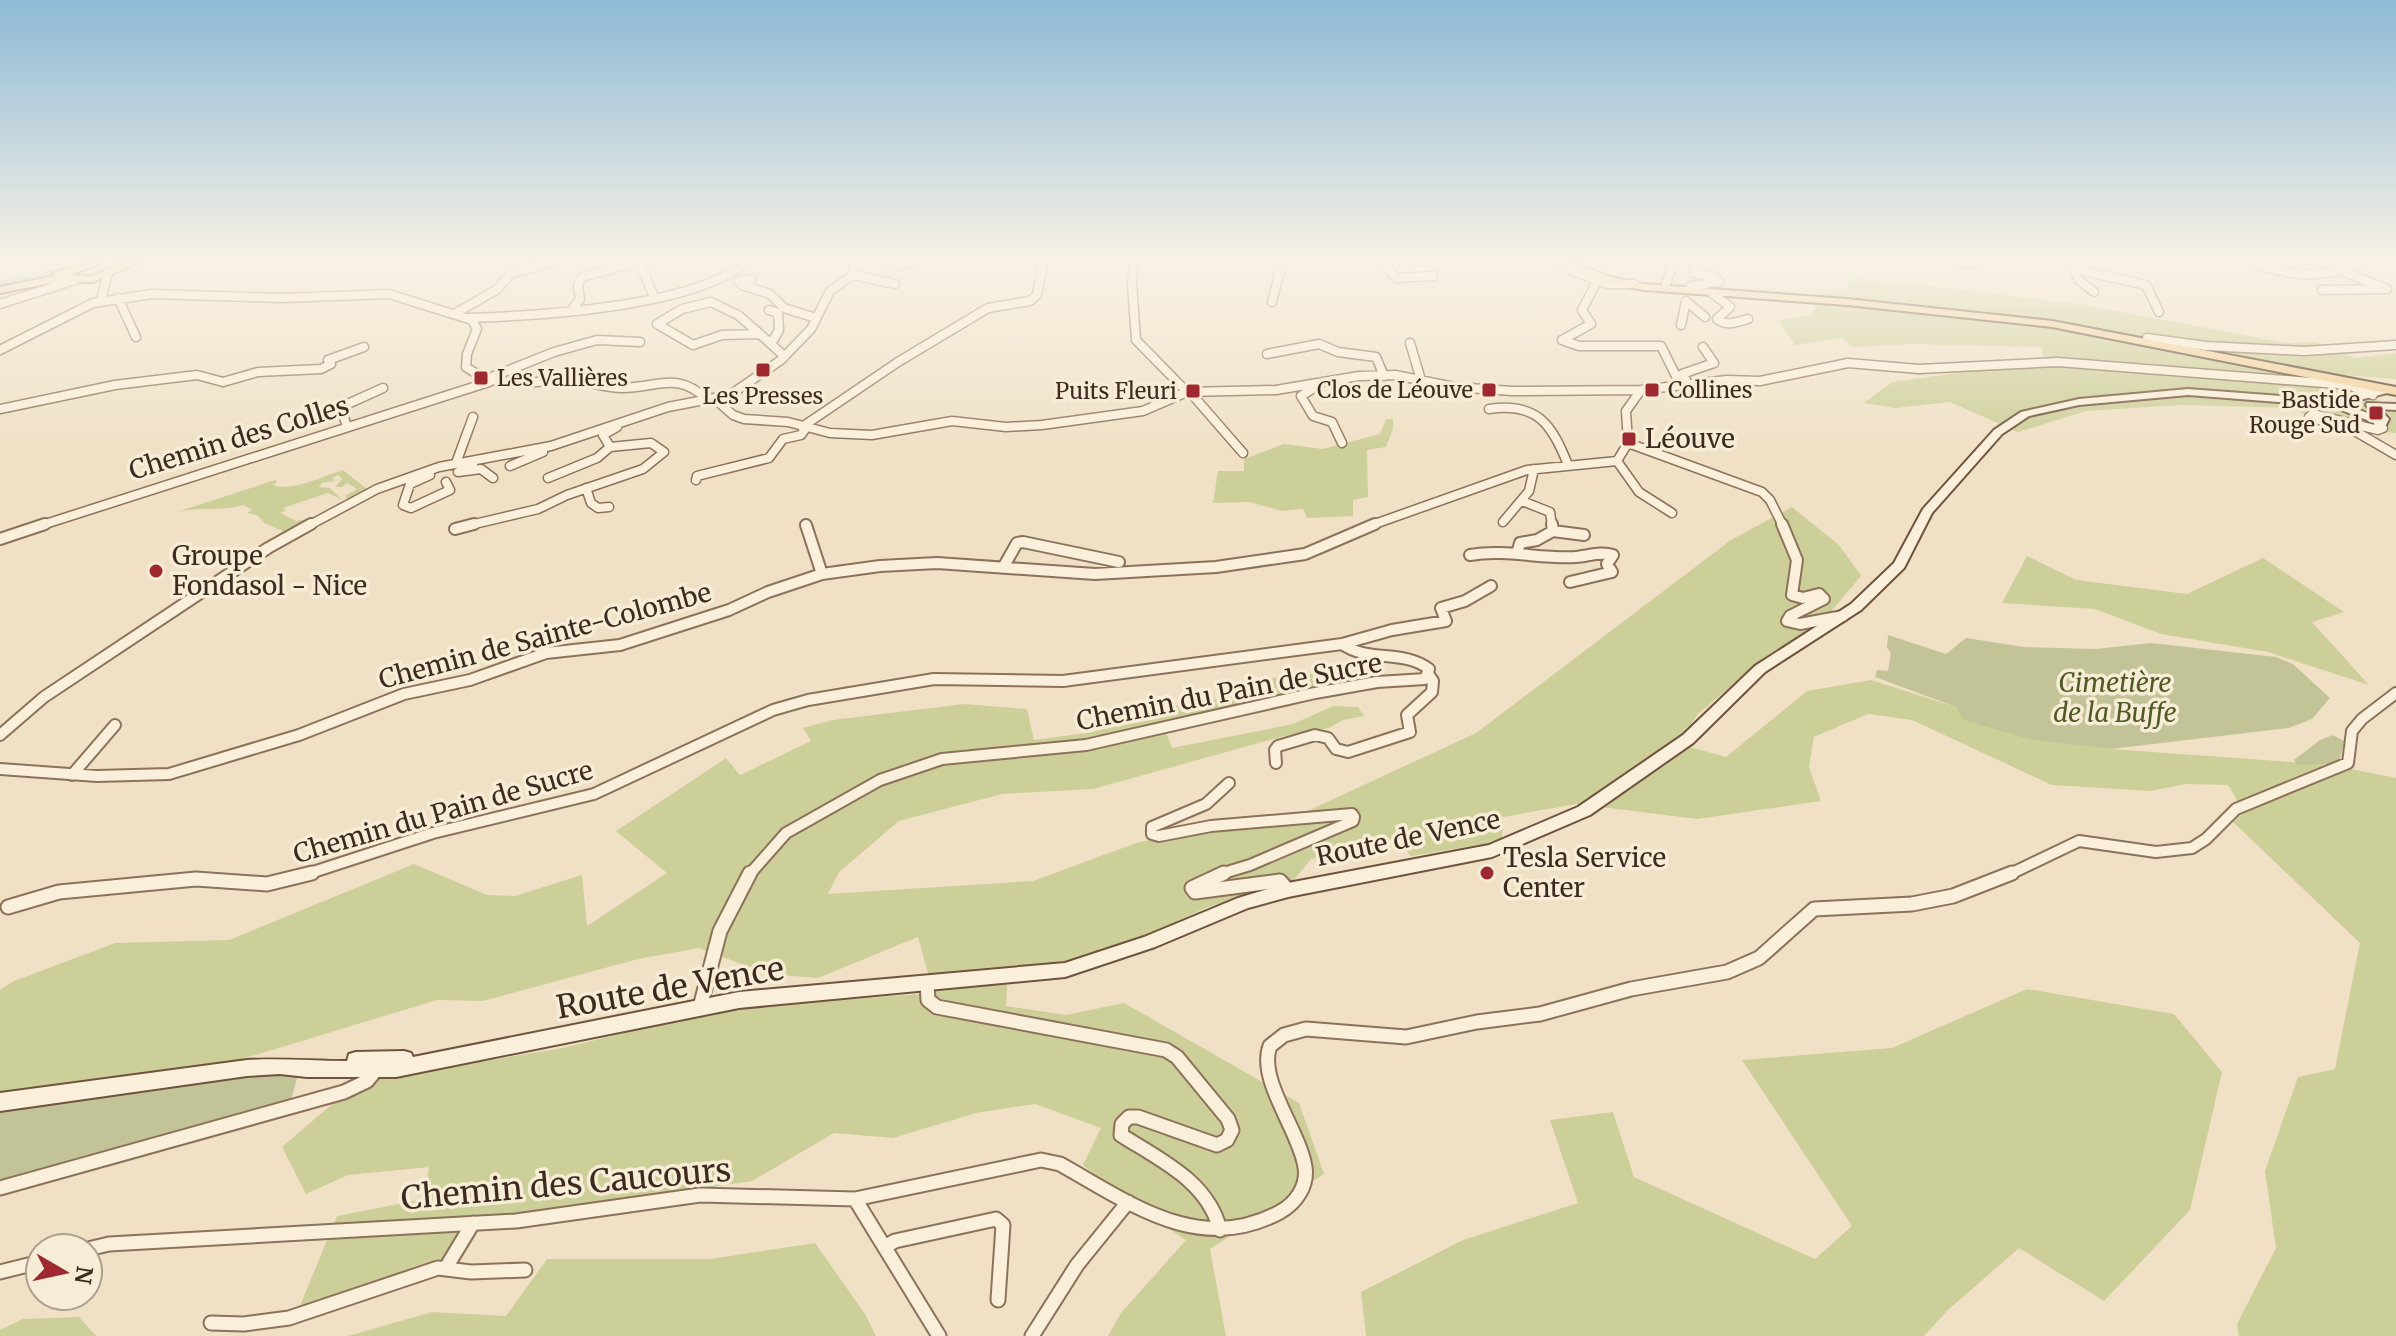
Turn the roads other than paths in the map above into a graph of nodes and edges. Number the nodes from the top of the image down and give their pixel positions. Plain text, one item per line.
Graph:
1 (50, 325) edge
2 (131, 325) edge
3 (474, 325) edge
4 (659, 325) edge
5 (753, 325) edge
6 (779, 325) edge
7 (812, 325) edge
8 (959, 325) edge
9 (1135, 325) edge
10 (1589, 325) edge
11 (2053, 325) edge
12 (2063, 325) edge
13 (760, 334) junction
14 (136, 337) dead end
15 (2142, 339) junction
16 (2165, 341) junction
17 (640, 342) dead end
18 (1410, 343) dead end
19 (771, 344) junction
20 (2396, 345) edge
21 (364, 347) dead end
22 (1703, 347) dead end
23 (2187, 349) junction
24 (0, 350) edge
25 (1267, 354) dead end
26 (784, 356) junction
27 (1384, 376) junction
28 (1421, 380) junction
29 (487, 381) junction
30 (1699, 383) junction
31 (1316, 384) junction
32 (1681, 386) junction
33 (383, 388) dead end
34 (2383, 388) edge
35 (1641, 390) junction
36 (1187, 392) junction
37 (712, 400) junction
38 (2333, 403) junction
39 (2396, 407) edge
40 (0, 409) edge
41 (1489, 409) dead end
42 (473, 417) dead end
43 (623, 420) junction
44 (2382, 423) junction
45 (347, 427) junction
46 (804, 427) junction
47 (1342, 443) dead end
48 (1628, 443) junction
49 (551, 446) junction
50 (610, 447) junction
51 (1243, 453) dead end
52 (2396, 455) edge
53 (480, 457) junction
54 (1617, 461) junction
55 (456, 463) junction
56 (1568, 465) junction
57 (510, 466) dead end
58 (439, 467) junction
59 (1534, 469) junction
60 (493, 478) dead end
61 (548, 478) dead end
62 (696, 480) dead end
63 (446, 482) dead end
64 (586, 488) junction
65 (1522, 501) junction
66 (609, 507) dead end
67 (1672, 513) dead end
68 (1503, 522) dead end
69 (806, 525) dead end
70 (455, 529) dead end
71 (1553, 531) junction
72 (1584, 535) dead end
73 (0, 539) edge
74 (1518, 550) junction
75 (1470, 555) dead end
76 (1119, 562) dead end
77 (1004, 566) junction
78 (822, 574) junction
79 (1570, 582) dead end
80 (1491, 586) dead end
81 (1843, 616) junction
82 (1342, 644) junction
83 (1429, 675) junction
84 (2396, 693) edge
85 (115, 725) dead end
86 (0, 735) edge
87 (1276, 763) dead end
88 (0, 769) edge
89 (72, 775) junction
90 (1229, 783) dead end
91 (1288, 890) junction
92 (8, 907) dead end
93 (927, 983) junction
94 (700, 1007) junction
95 (421, 1062) junction
96 (365, 1067) junction
97 (0, 1102) edge
98 (0, 1188) edge
99 (855, 1199) junction
100 (1128, 1202) junction
101 (473, 1223) junction
102 (1220, 1230) junction
103 (104, 1245) edge
104 (886, 1246) junction
105 (24, 1266) edge
106 (447, 1266) junction
107 (525, 1270) dead end
108 (0, 1272) edge
109 (998, 1300) dead end
110 (211, 1323) dead end
111 (939, 1336) edge
112 (1032, 1336) edge

1 - 24 street
2 - 14 street
3 - 29 street
4 - 13 street
5 - 13 street
6 - 19 street
7 - 26 street
8 - 46 street
9 - 36 street
10 - 32 street
11 - 15 main road
12 - 15 main road
13 - 19 street
15 - 16 main road
15 - 23 main road
16 - 20 street
16 - 23 street
16 - 34 main road
17 - 29 street, Chemin des Colles
18 - 28 street
19 - 26 street
21 - 40 street
22 - 30 street
23 - 34 main road
25 - 27 street
26 - 37 street
27 - 28 street
27 - 31 street
28 - 35 street
29 - 37 street
29 - 45 street, Chemin des Colles
30 - 32 street
30 - 34 street
31 - 36 street
31 - 47 street
32 - 35 street
33 - 45 street
34 - 38 main road, Route de Vence
35 - 48 street
36 - 46 street
36 - 51 street
37 - 43 street
37 - 46 street
38 - 44 main road
38 - 81 main road, Route de Vence
39 - 44 main road
41 - 56 street
42 - 55 street
43 - 49 street
43 - 50 street
44 - 52 street
45 - 73 street, Chemin des Colles
46 - 62 street
48 - 54 street
48 - 81 street
49 - 53 street
49 - 57 street
50 - 61 street
50 - 64 street
53 - 55 street
53 - 60 street
54 - 56 street, Chemin de Sainte-Colombe
54 - 67 street
55 - 58 street
56 - 59 street, Chemin de Sainte-Colombe
58 - 63 street
58 - 86 street
59 - 65 street
59 - 77 street, Chemin de Sainte-Colombe
64 - 66 street
64 - 70 street
65 - 68 street
65 - 71 street
69 - 78 street
71 - 72 street
71 - 74 street
74 - 75 street
74 - 79 street
76 - 77 street
77 - 78 street, Chemin de Sainte-Colombe
78 - 89 street, Chemin de Sainte-Colombe
80 - 82 street
81 - 91 main road, Route de Vence
82 - 83 street, Chemin du Pain de Sucre
82 - 92 street, Chemin du Pain de Sucre
83 - 87 street
83 - 94 street, Chemin du Pain de Sucre
84 - 102 street, Chemin des Caucours
85 - 89 street
88 - 89 street, Chemin de Sainte-Colombe
90 - 91 street, Route de Vence
91 - 93 main road, Route de Vence
93 - 94 main road, Route de Vence
93 - 102 street
94 - 95 main road, Route de Vence
95 - 96 main road
95 - 96 main road, Route de Vence
96 - 97 main road
96 - 98 street
99 - 100 street, Chemin des Caucours
99 - 101 street, Chemin des Caucours
99 - 104 street
100 - 102 street, Chemin des Caucours
100 - 112 street
101 - 103 street, Chemin des Caucours
101 - 106 street
104 - 109 street
104 - 111 street
105 - 108 street
106 - 107 street
106 - 110 street

